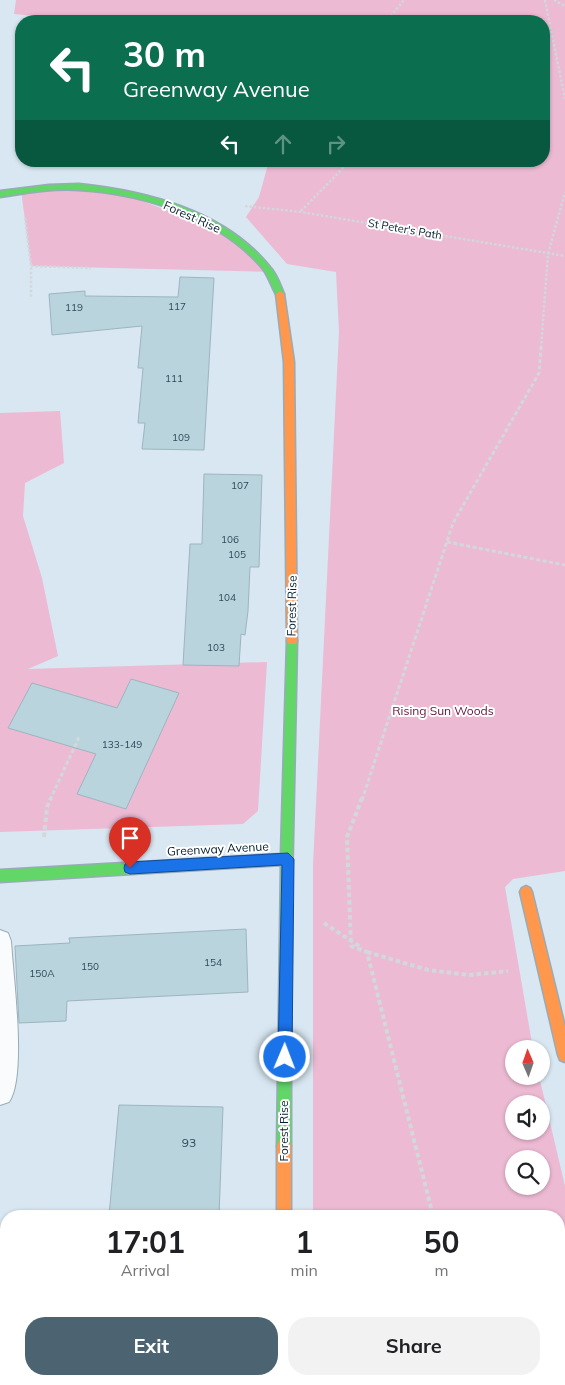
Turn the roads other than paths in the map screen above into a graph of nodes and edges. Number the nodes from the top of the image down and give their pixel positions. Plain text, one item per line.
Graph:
1 (0, 194) edge
2 (288, 859) junction
3 (0, 876) edge
4 (526, 892) dead end
5 (0, 941) edge
6 (565, 1054) edge
7 (0, 1093) edge
8 (284, 1210) edge

1 - 2 street, Forest Rise
2 - 3 street, Greenway Avenue
2 - 8 street, Forest Rise
4 - 6 street
5 - 7 lane

